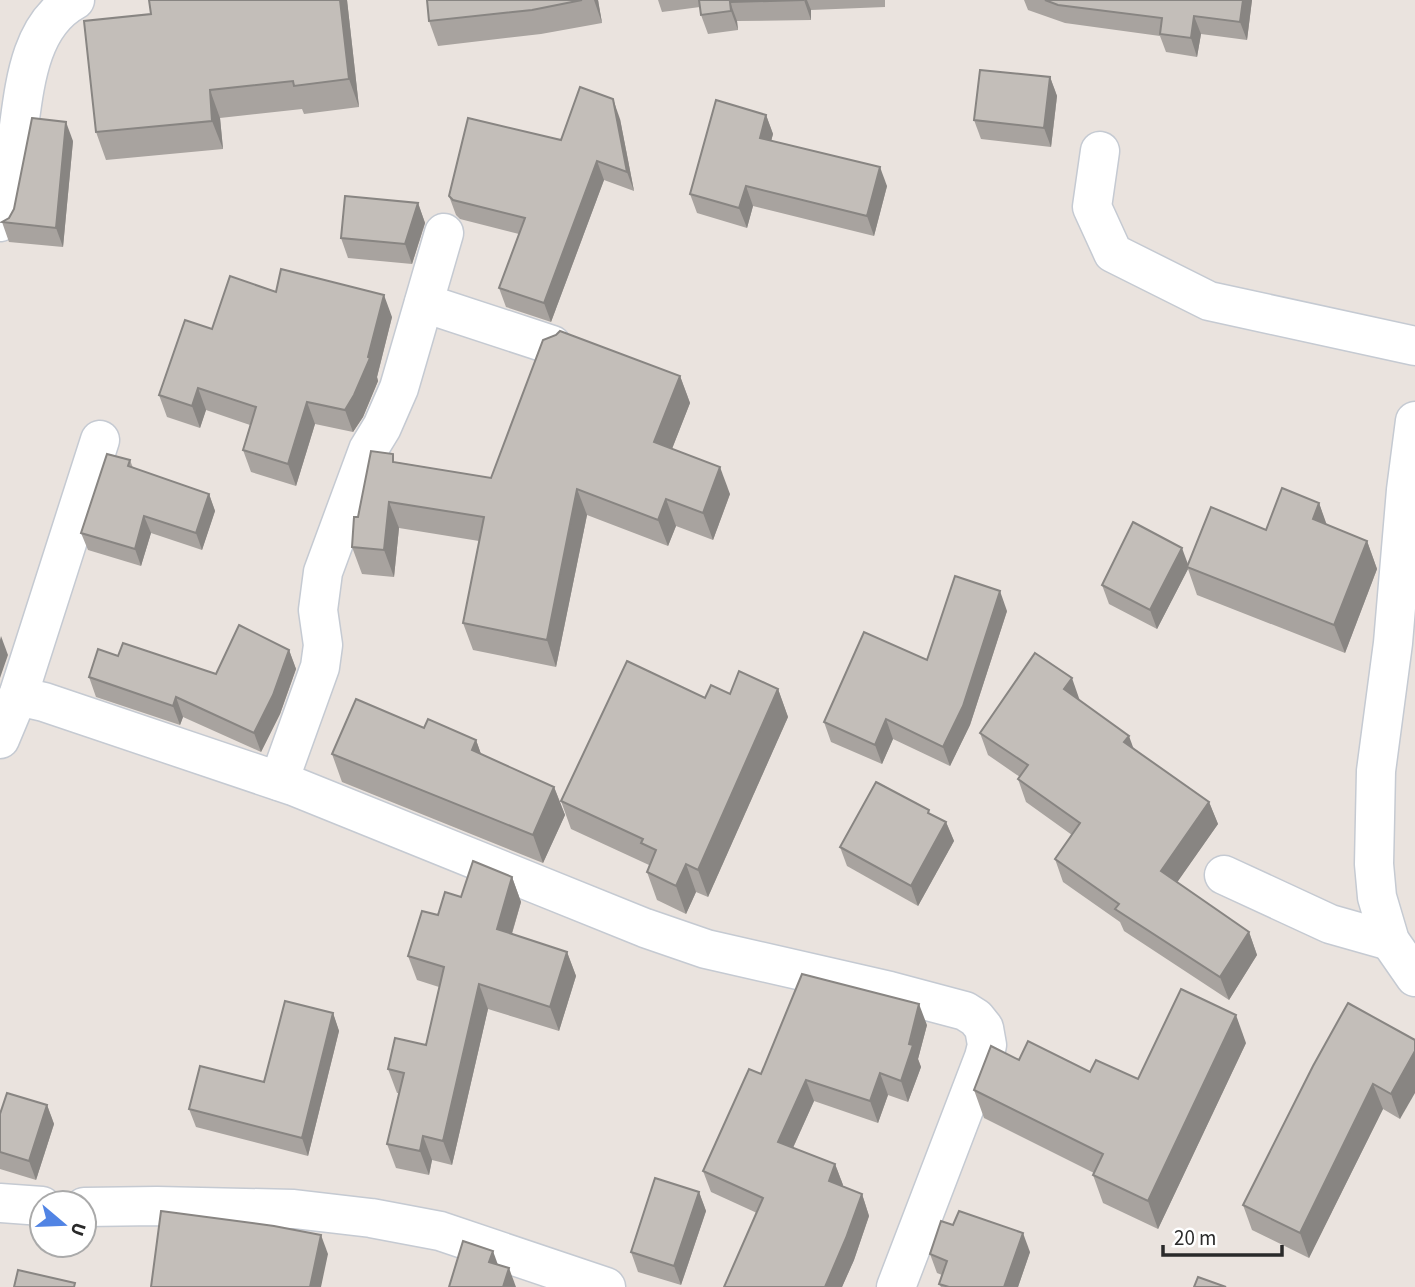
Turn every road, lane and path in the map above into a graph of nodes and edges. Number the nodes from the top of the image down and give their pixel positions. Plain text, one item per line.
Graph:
1 (55, 1) edge
2 (1100, 151) dead end
3 (0, 222) edge
4 (444, 233) dead end
5 (424, 303) junction
6 (552, 345) edge
7 (1415, 346) edge
8 (1415, 421) edge
9 (100, 440) dead end
10 (18, 696) junction
11 (0, 739) edge
12 (279, 781) junction
13 (1224, 875) dead end
14 (1390, 941) junction
15 (1415, 977) edge
16 (0, 1203) edge
17 (28, 1205) edge
18 (98, 1207) edge
19 (606, 1287) edge
20 (896, 1287) edge

1 - 3 street
2 - 7 street
4 - 5 street
5 - 6 street
5 - 12 street
8 - 14 street
9 - 10 street
10 - 11 street
10 - 12 street
12 - 20 street
13 - 14 street
14 - 15 street
16 - 17 street
18 - 19 street

